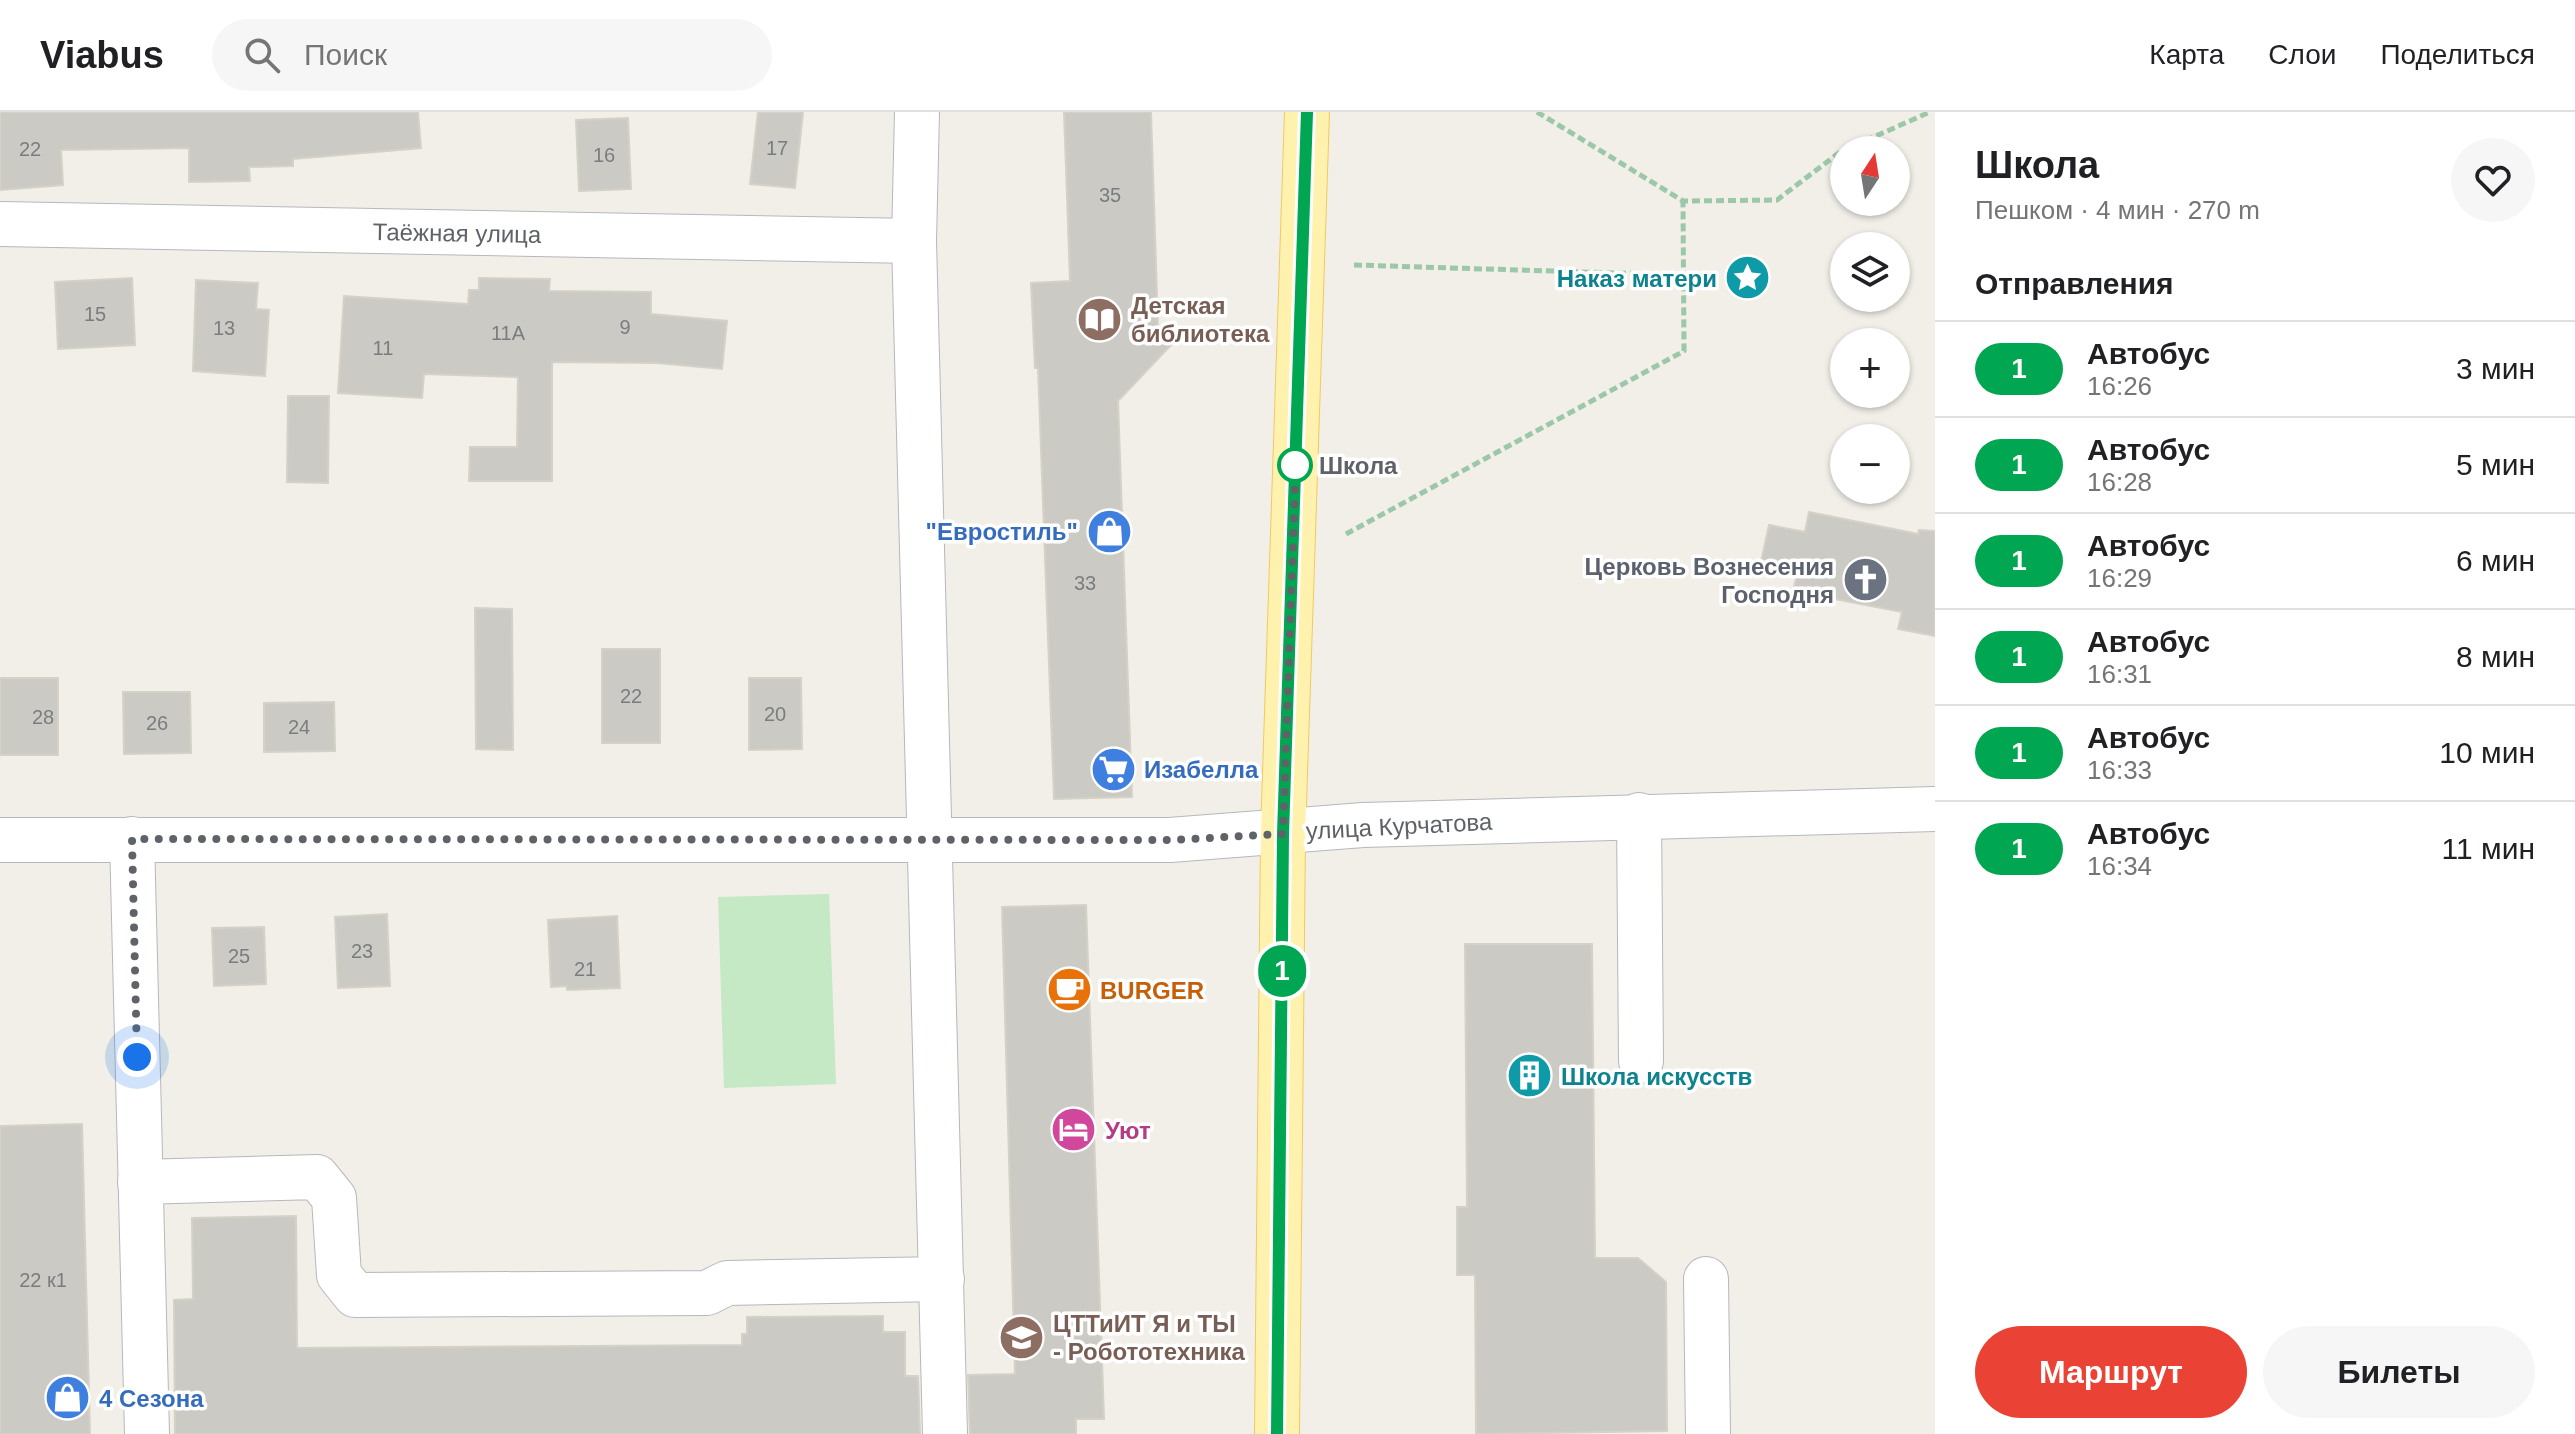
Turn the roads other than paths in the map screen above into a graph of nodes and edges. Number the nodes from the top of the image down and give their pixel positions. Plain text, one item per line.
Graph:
1 (917, 112) edge
2 (1307, 112) edge
3 (0, 224) edge
4 (914, 241) junction
5 (1935, 809) edge
6 (1639, 815) junction
7 (1283, 834) junction
8 (132, 839) junction
9 (928, 839) junction
10 (0, 840) edge
11 (1641, 1061) dead end
12 (140, 1182) junction
13 (942, 1279) junction
14 (1706, 1279) dead end
15 (147, 1434) edge
16 (945, 1434) edge
17 (1277, 1434) edge
18 (1708, 1434) edge

1 - 4 street
2 - 7 main road
3 - 4 street, Таёжная улица
4 - 9 street
5 - 6 street, улица Курчатова
6 - 7 street, улица Курчатова
6 - 11 street
7 - 9 street, улица Курчатова
7 - 17 main road
8 - 9 street, улица Курчатова
8 - 10 street, улица Курчатова
8 - 12 street
9 - 13 street
12 - 13 street
12 - 15 street
13 - 16 street
14 - 18 street

